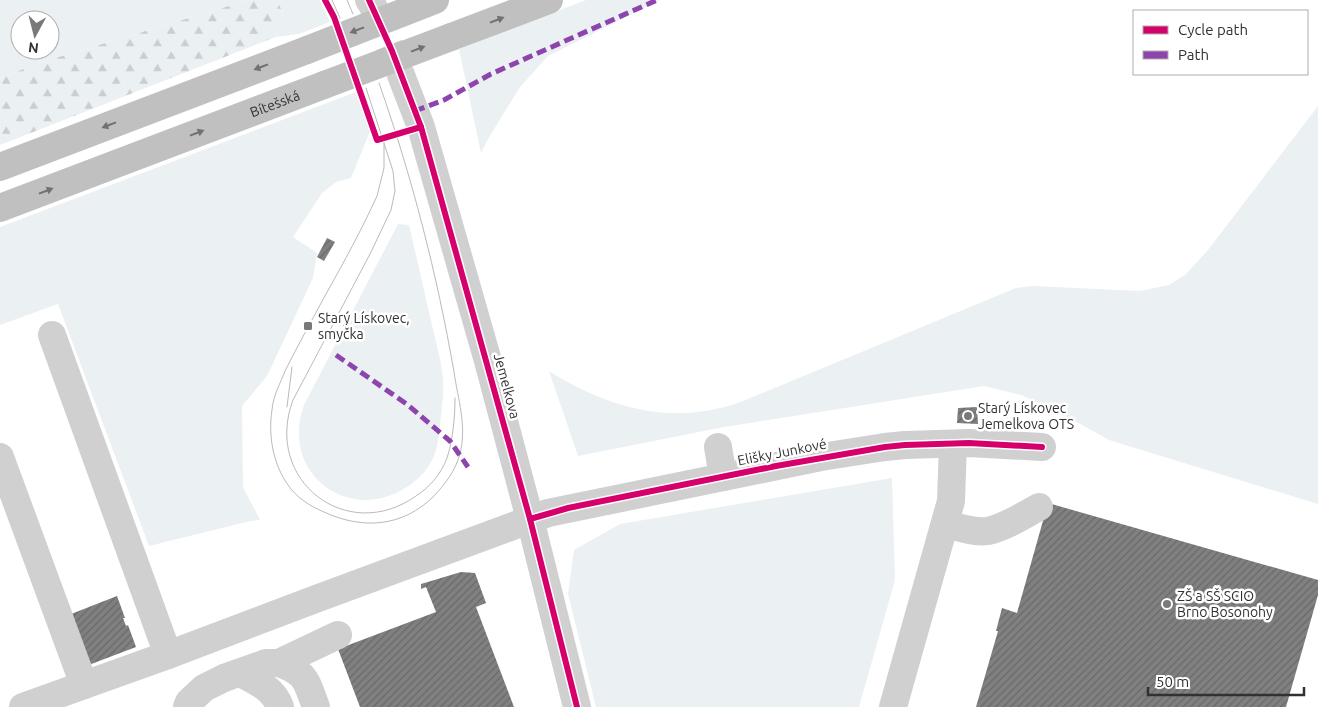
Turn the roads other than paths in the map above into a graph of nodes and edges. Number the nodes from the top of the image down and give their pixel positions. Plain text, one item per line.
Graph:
1 (435, 0) edge
2 (550, 0) edge
3 (401, 75) tunnel mouth
4 (0, 167) edge
5 (0, 208) edge
6 (52, 335) dead end
7 (953, 444) junction
8 (718, 447) dead end
9 (1042, 447) dead end
10 (0, 458) edge
11 (723, 477) junction
12 (1039, 507) dead end
13 (530, 519) junction
14 (945, 524) junction
15 (338, 635) dead end
16 (168, 656) junction
17 (279, 663) junction
18 (240, 673) junction
19 (84, 685) junction
20 (24, 707) edge
21 (187, 707) edge
22 (280, 707) edge
23 (316, 707) edge
24 (576, 707) edge
25 (893, 707) edge

1 -> 4 highway, bridge
5 -> 2 highway, Bítešská, bridge
3 - 13 street, Jemelkova
6 - 16 street
7 - 9 street, Elišky Junkové
7 - 11 street, Elišky Junkové
7 - 14 street
8 - 11 street
10 - 19 street
11 - 13 street, Elišky Junkové
12 - 14 street
13 - 16 street, Elišky Junkové
13 - 24 street, Jemelkova
14 - 25 street
15 - 17 street
16 - 19 street, Elišky Junkové
17 - 18 street
17 - 23 street
18 - 21 street
18 - 22 street
19 - 20 street, Elišky Junkové

